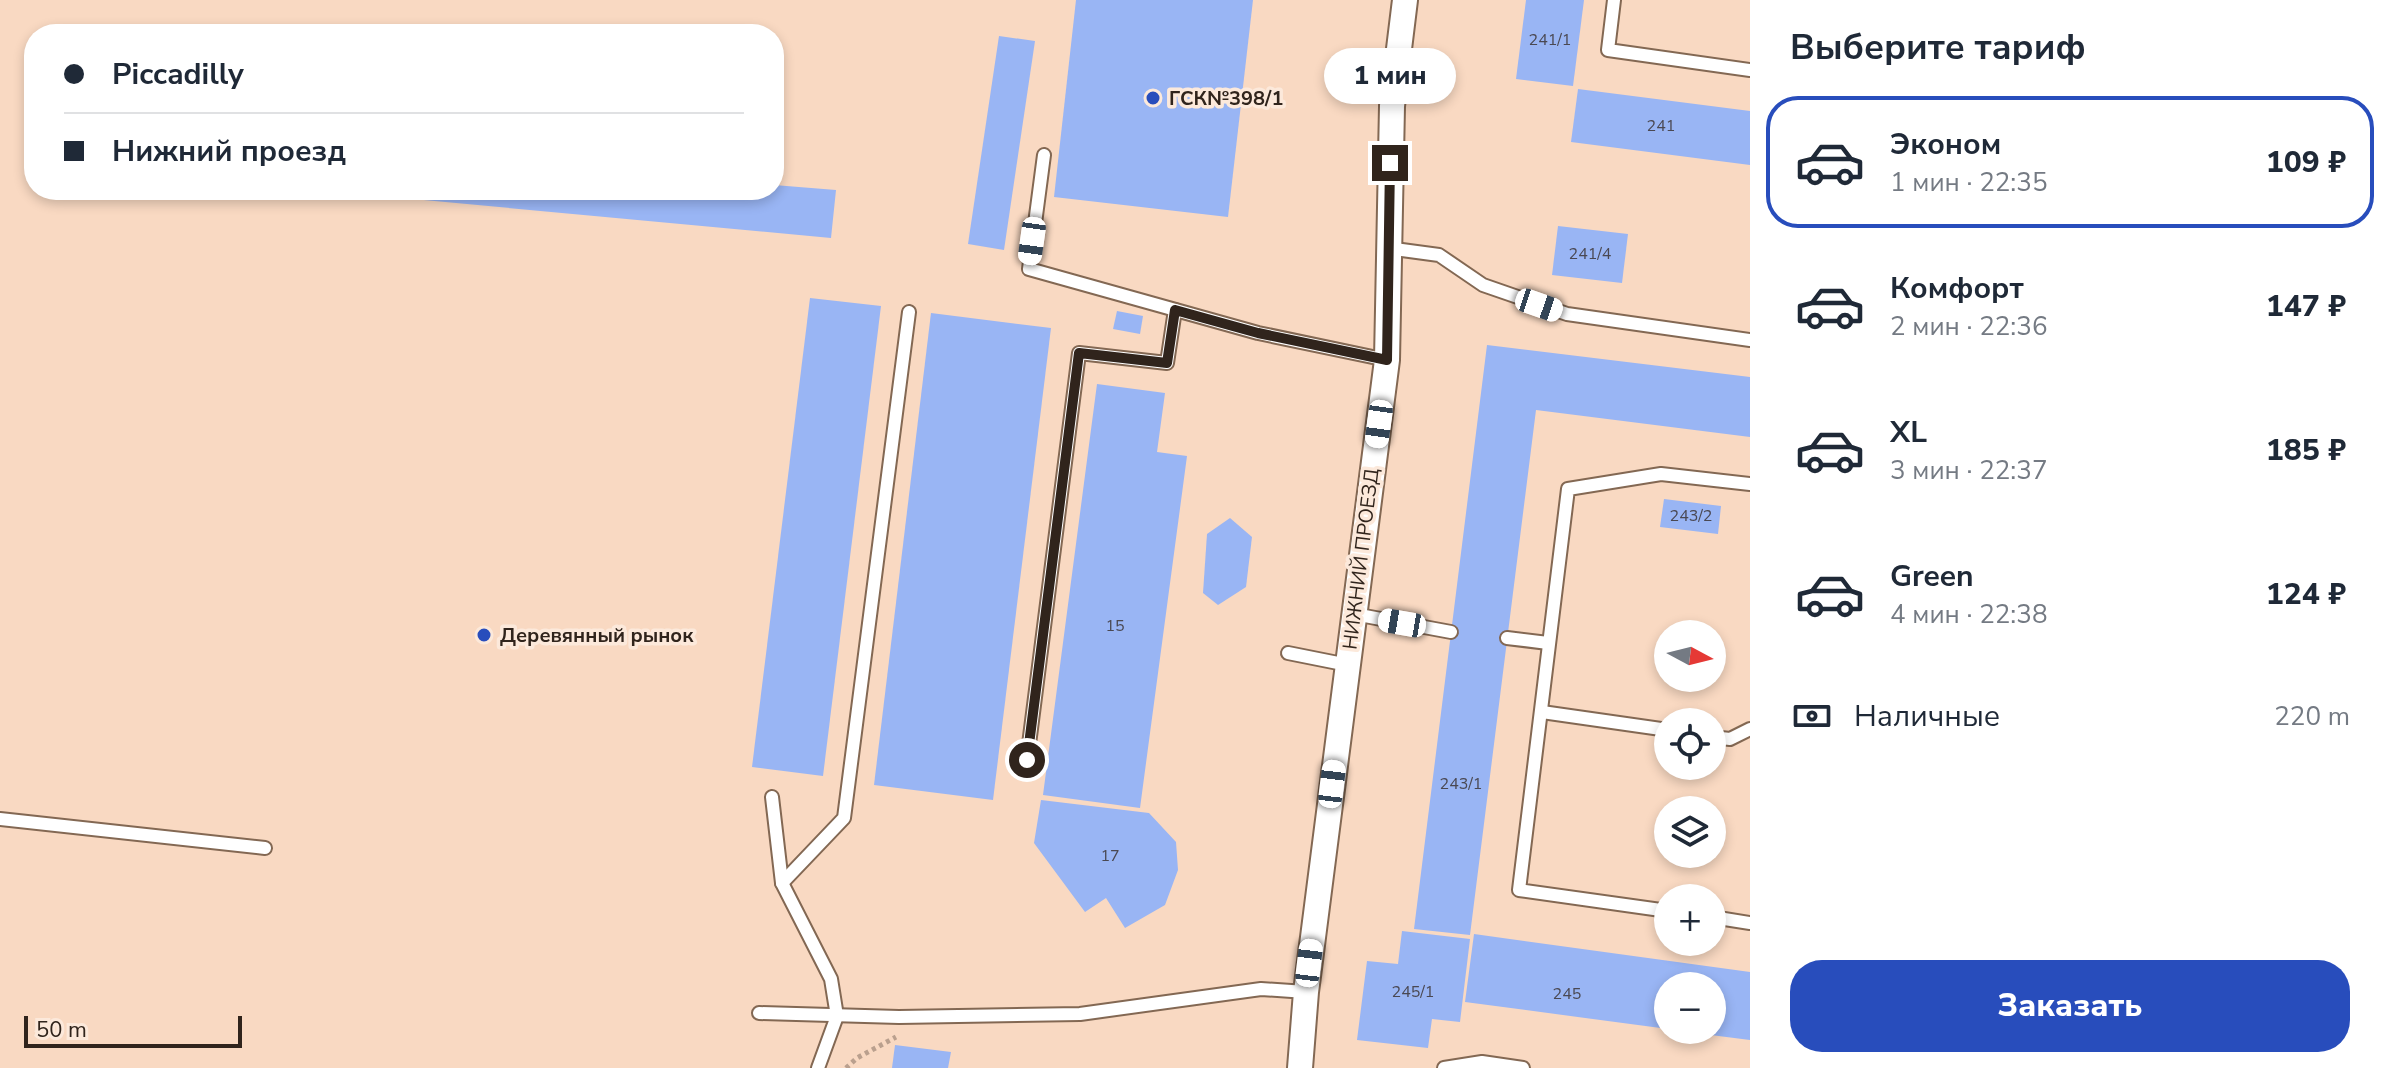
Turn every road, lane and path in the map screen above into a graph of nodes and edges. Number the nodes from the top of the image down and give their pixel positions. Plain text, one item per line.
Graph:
1 (1405, 0) edge
2 (1614, 0) edge
3 (1750, 70) edge
4 (1044, 155) dead end
5 (1387, 248) junction
6 (1175, 310) junction
7 (909, 312) dead end
8 (1750, 340) edge
9 (1387, 360) junction
10 (1750, 484) edge
11 (1354, 614) junction
12 (1451, 632) dead end
13 (1507, 638) dead end
14 (1548, 643) junction
15 (1288, 653) dead end
16 (1348, 665) junction
17 (1542, 712) junction
18 (1654, 728) edge
19 (1750, 729) edge
20 (1726, 739) edge
21 (1027, 760) dead end
22 (772, 797) dead end
23 (0, 819) edge
24 (265, 848) dead end
25 (782, 883) junction
26 (1654, 909) edge
27 (1726, 919) edge
28 (1750, 923) edge
29 (1306, 992) junction
30 (759, 1013) dead end
31 (837, 1016) junction
32 (936, 1016) junction
33 (818, 1068) edge
34 (846, 1068) edge
35 (1300, 1068) edge
36 (1444, 1068) edge
37 (1523, 1068) edge

1 - 5 street, НИЖНИЙ ПРОЕЗД
2 - 3 lane
4 - 6 lane
5 - 8 lane
5 - 9 street, НИЖНИЙ ПРОЕЗД
6 - 9 lane
6 - 21 lane
7 - 25 lane
9 - 11 street, НИЖНИЙ ПРОЕЗД
10 - 14 lane
11 - 12 lane
11 - 16 street, НИЖНИЙ ПРОЕЗД
13 - 14 lane
14 - 17 lane
15 - 16 lane
16 - 29 street, НИЖНИЙ ПРОЕЗД
17 - 18 lane
17 - 26 lane
19 - 20 lane
22 - 25 lane
23 - 24 lane
25 - 31 lane
27 - 28 lane
29 - 32 lane
29 - 35 street, НИЖНИЙ ПРОЕЗД
30 - 31 lane
31 - 32 lane
31 - 33 lane
32 - 34 path
36 - 37 lane

